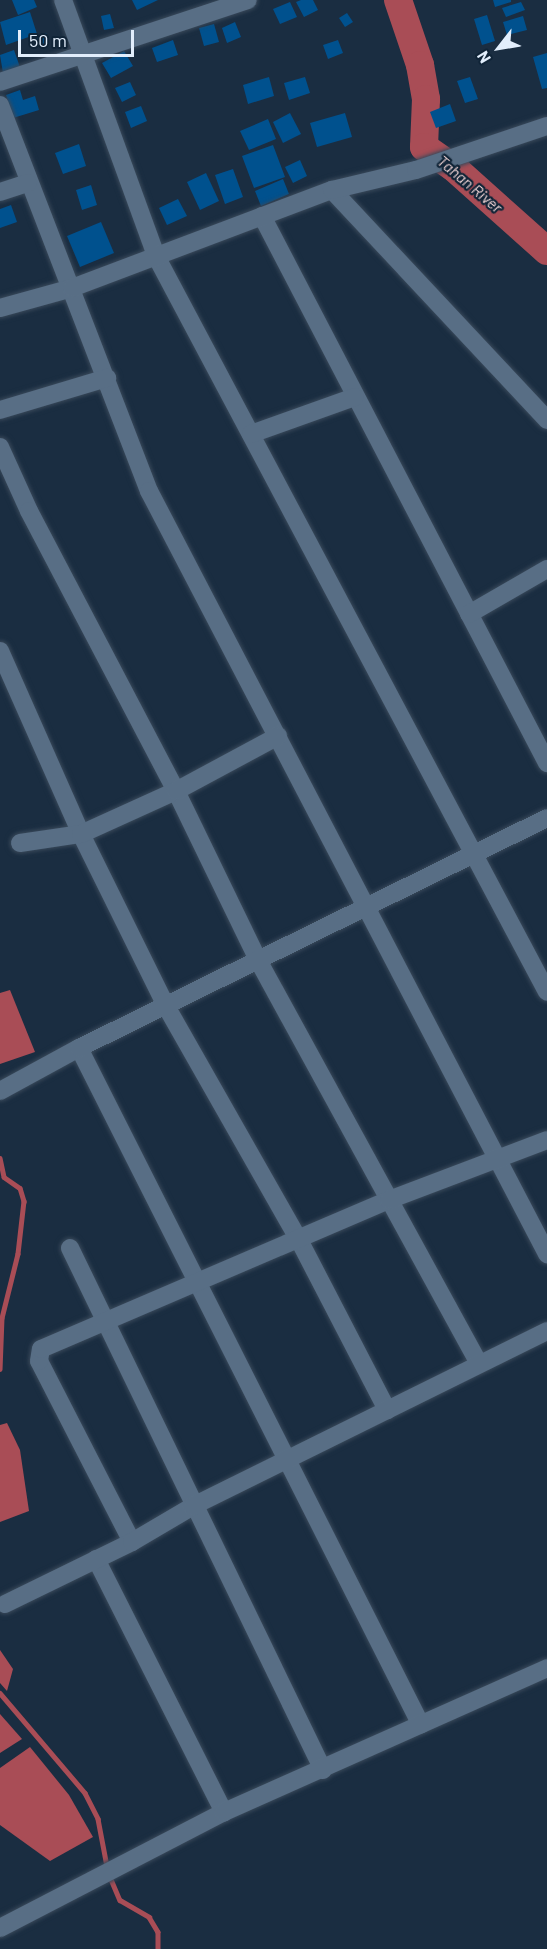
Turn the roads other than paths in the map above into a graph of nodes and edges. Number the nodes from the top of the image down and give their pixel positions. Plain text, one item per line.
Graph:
1 (63, 0) edge
2 (248, 0) edge
3 (84, 54) junction
4 (0, 82) edge
5 (0, 105) edge
6 (547, 126) edge
7 (28, 183) junction
8 (333, 190) junction
9 (0, 192) edge
10 (262, 216) junction
11 (156, 256) junction
12 (72, 288) junction
13 (0, 308) edge
14 (107, 378) junction
15 (355, 398) junction
16 (0, 410) edge
17 (547, 420) edge
18 (251, 434) junction
19 (0, 447) edge
20 (547, 568) edge
21 (469, 614) junction
22 (0, 651) edge
23 (279, 736) junction
24 (547, 763) edge
25 (176, 791) junction
26 (547, 818) edge
27 (81, 834) junction
28 (20, 843) dead end
29 (476, 854) junction
30 (369, 906) junction
31 (258, 960) junction
32 (547, 992) edge
33 (166, 1006) junction
34 (79, 1048) junction
35 (0, 1091) edge
36 (547, 1140) edge
37 (497, 1156) junction
38 (389, 1200) junction
39 (298, 1238) junction
40 (70, 1248) dead end
41 (547, 1254) edge
42 (197, 1280) junction
43 (103, 1322) junction
44 (547, 1331) edge
45 (479, 1364) junction
46 (387, 1410) junction
47 (286, 1460) junction
48 (193, 1506) junction
49 (132, 1542) junction
50 (96, 1559) junction
51 (5, 1604) dead end
52 (547, 1668) edge
53 (421, 1725) junction
54 (323, 1770) junction
55 (224, 1812) junction
56 (0, 1928) edge

1 - 3 street
2 - 3 street
3 - 4 street
3 - 11 street
5 - 7 street
6 - 8 street
7 - 9 street
7 - 12 street
8 - 10 street
8 - 17 street
10 - 11 street
10 - 15 street
11 - 12 street
11 - 18 street
12 - 13 street
12 - 14 street
14 - 16 street
14 - 23 street
15 - 18 street
15 - 21 street
18 - 29 street
19 - 25 street
20 - 21 street
21 - 24 street
22 - 27 street
23 - 25 street
23 - 30 street
25 - 27 street
25 - 31 street
26 - 29 street
27 - 28 street
27 - 33 street
29 - 30 street
29 - 32 street
30 - 31 street
30 - 37 street
31 - 33 street
31 - 38 street
33 - 34 street
33 - 39 street
34 - 35 street
34 - 42 street
36 - 37 street
37 - 38 street
37 - 41 street
38 - 39 street
38 - 45 street
39 - 42 street
39 - 46 street
40 - 43 street
42 - 43 street
42 - 47 street
43 - 48 street
43 - 49 street
44 - 45 street
45 - 46 street
46 - 47 street
47 - 48 street
47 - 53 street
48 - 49 street
48 - 54 street
49 - 50 street
50 - 51 street
50 - 55 street
52 - 53 street
53 - 54 street
54 - 55 street
55 - 56 street

